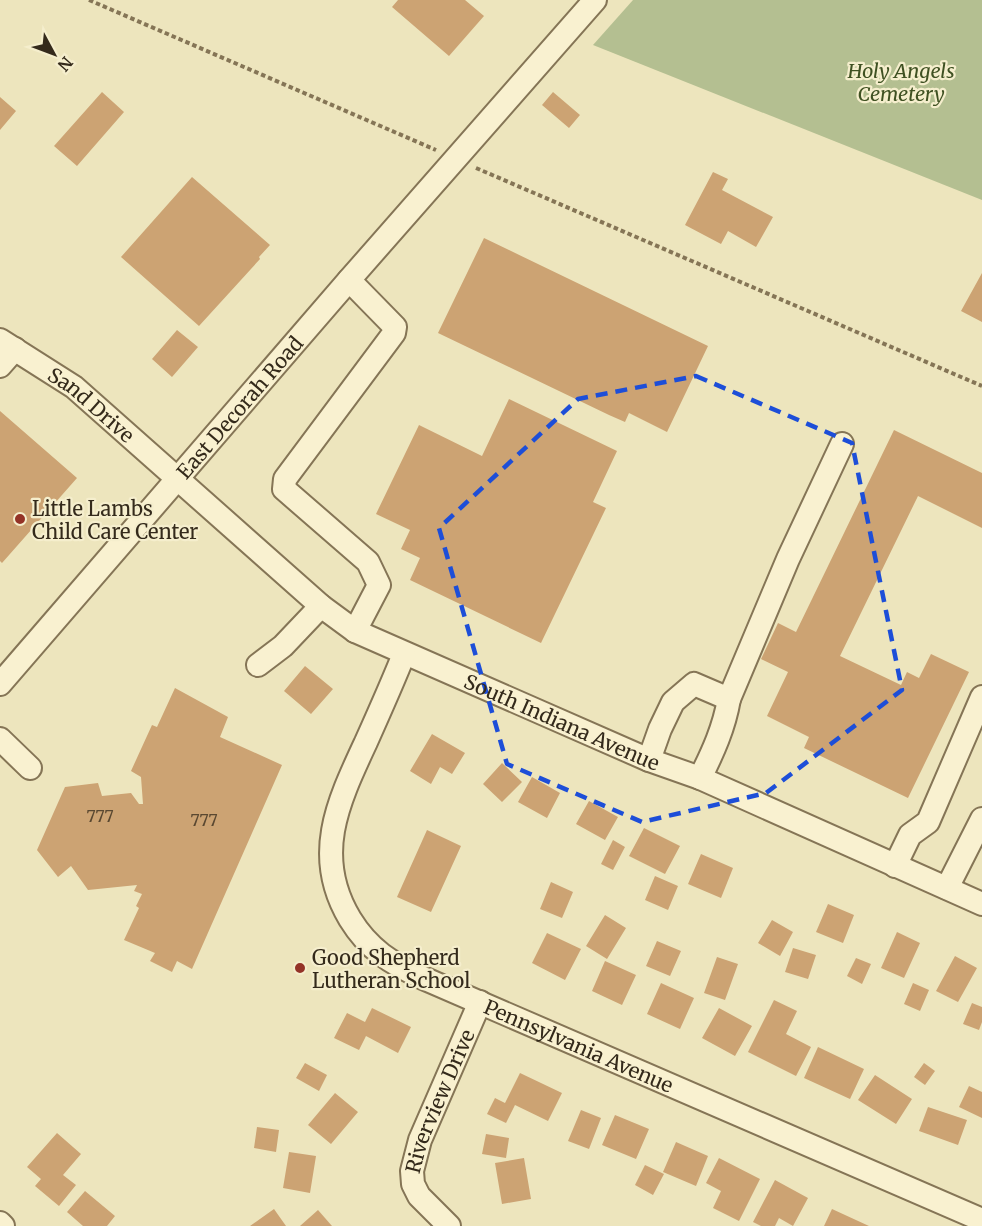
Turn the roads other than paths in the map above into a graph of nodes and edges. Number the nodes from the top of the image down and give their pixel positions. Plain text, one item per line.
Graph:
1 (595, 0) edge
2 (349, 280) junction
3 (8, 344) edge
4 (0, 366) edge
5 (842, 444) dead end
6 (178, 479) junction
7 (321, 606) junction
8 (355, 631) junction
9 (404, 654) junction
10 (258, 665) dead end
11 (0, 684) edge
12 (982, 697) edge
13 (729, 699) junction
14 (0, 739) edge
15 (648, 759) junction
16 (30, 768) dead end
17 (700, 778) junction
18 (982, 819) edge
19 (895, 866) junction
20 (947, 888) junction
21 (982, 904) edge
22 (480, 1002) junction
23 (982, 1220) edge
24 (449, 1226) edge

1 - 2 street, East Decorah Road
2 - 6 street, East Decorah Road
2 - 8 street
3 - 4 street
3 - 6 street, Sand Drive
5 - 13 street
6 - 7 street, South Indiana Avenue
6 - 11 street, East Decorah Road
7 - 8 street, South Indiana Avenue
7 - 10 street
8 - 9 street, South Indiana Avenue
9 - 15 street, South Indiana Avenue
9 - 22 street, Pennsylvania Avenue
12 - 19 street
13 - 15 street
13 - 17 street
14 - 16 street
15 - 17 street, South Indiana Avenue
17 - 19 street, South Indiana Avenue
18 - 20 street
19 - 20 street, South Indiana Avenue
20 - 21 street, South Indiana Avenue
22 - 23 street, Pennsylvania Avenue
22 - 24 street, Riverview Drive

